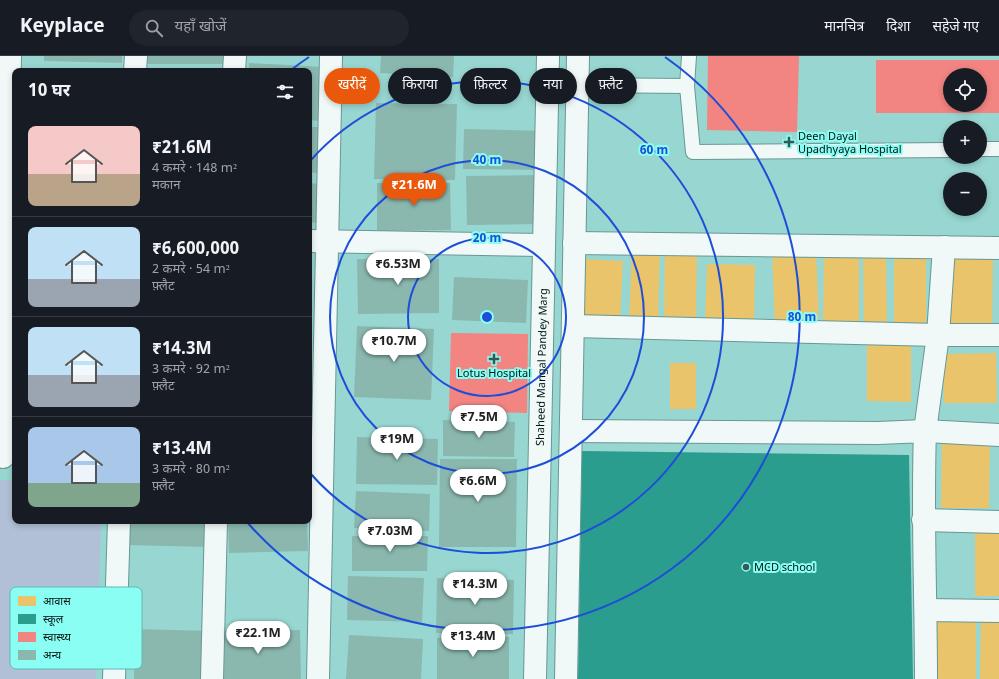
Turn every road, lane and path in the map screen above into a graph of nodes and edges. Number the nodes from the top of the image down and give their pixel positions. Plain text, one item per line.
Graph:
1 (10, 56) edge
2 (136, 56) edge
3 (235, 56) edge
4 (331, 56) edge
5 (548, 56) edge
6 (578, 56) edge
7 (689, 56) edge
8 (135, 68) edge
9 (234, 68) edge
10 (577, 85) joint
11 (687, 86) junction
12 (577, 104) edge
13 (987, 149) edge
14 (999, 149) edge
15 (943, 150) edge
16 (7, 235) edge
17 (318, 241) edge
18 (574, 243) junction
19 (544, 245) junction
20 (944, 247) junction
21 (999, 248) edge
22 (573, 326) junction
23 (938, 335) junction
24 (999, 335) edge
25 (571, 431) junction
26 (925, 431) junction
27 (999, 435) edge
28 (3, 457) dead end
29 (923, 520) junction
30 (999, 522) edge
31 (119, 524) edge
32 (216, 524) edge
33 (117, 587) edge
34 (926, 610) junction
35 (999, 611) edge
36 (114, 669) edge
37 (114, 679) edge
38 (212, 679) edge
39 (318, 679) edge
40 (535, 679) edge
41 (566, 679) edge
42 (926, 679) edge

1 - 16 street
2 - 8 street
3 - 9 street
4 - 17 street
5 - 19 street, Shaheed Mangal Pandey Marg
6 - 10 street
7 - 11 lane
10 - 11 lane
11 - 15 lane
12 - 18 street
13 - 14 lane
16 - 28 street
17 - 19 street
17 - 39 street
18 - 20 street
18 - 22 street
19 - 40 street, Shaheed Mangal Pandey Marg
20 - 21 street
20 - 23 street
22 - 23 street
22 - 25 street
23 - 24 street
23 - 26 street
25 - 26 street
25 - 41 street
26 - 27 street
26 - 29 street
29 - 30 street
29 - 34 street
31 - 33 street
32 - 38 street
34 - 35 street
34 - 42 street
36 - 37 street

